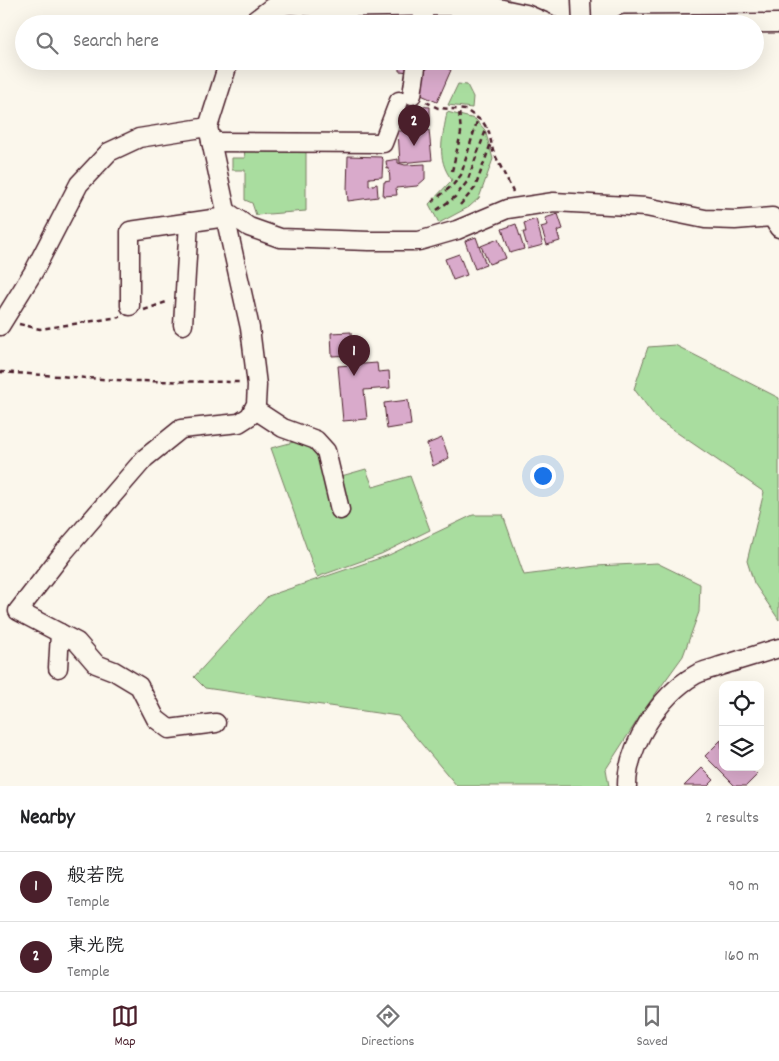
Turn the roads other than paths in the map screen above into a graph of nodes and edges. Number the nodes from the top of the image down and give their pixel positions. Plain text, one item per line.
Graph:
1 (581, 0) edge
2 (290, 2) edge
3 (262, 15) edge
4 (423, 15) edge
5 (528, 15) edge
6 (582, 15) edge
7 (764, 23) edge
8 (779, 23) edge
9 (227, 70) edge
10 (416, 70) edge
11 (209, 134) junction
12 (226, 214) junction
13 (777, 220) edge
14 (189, 222) junction
15 (131, 312) road end
16 (2, 323) edge
17 (183, 325) dead end
18 (254, 409) junction
19 (340, 510) dead end
20 (60, 633) junction
21 (779, 648) edge
22 (58, 668) dead end
23 (216, 723) dead end
24 (627, 786) edge

1 - 6 street
2 - 3 street
2 - 4 street
4 - 5 street
7 - 8 street
9 - 11 street
10 - 11 street
11 - 12 street
11 - 16 street
12 - 13 street
12 - 14 street
12 - 18 street
14 - 15 street
14 - 17 street
18 - 19 street
18 - 20 street
20 - 22 street
20 - 23 street
21 - 24 street

